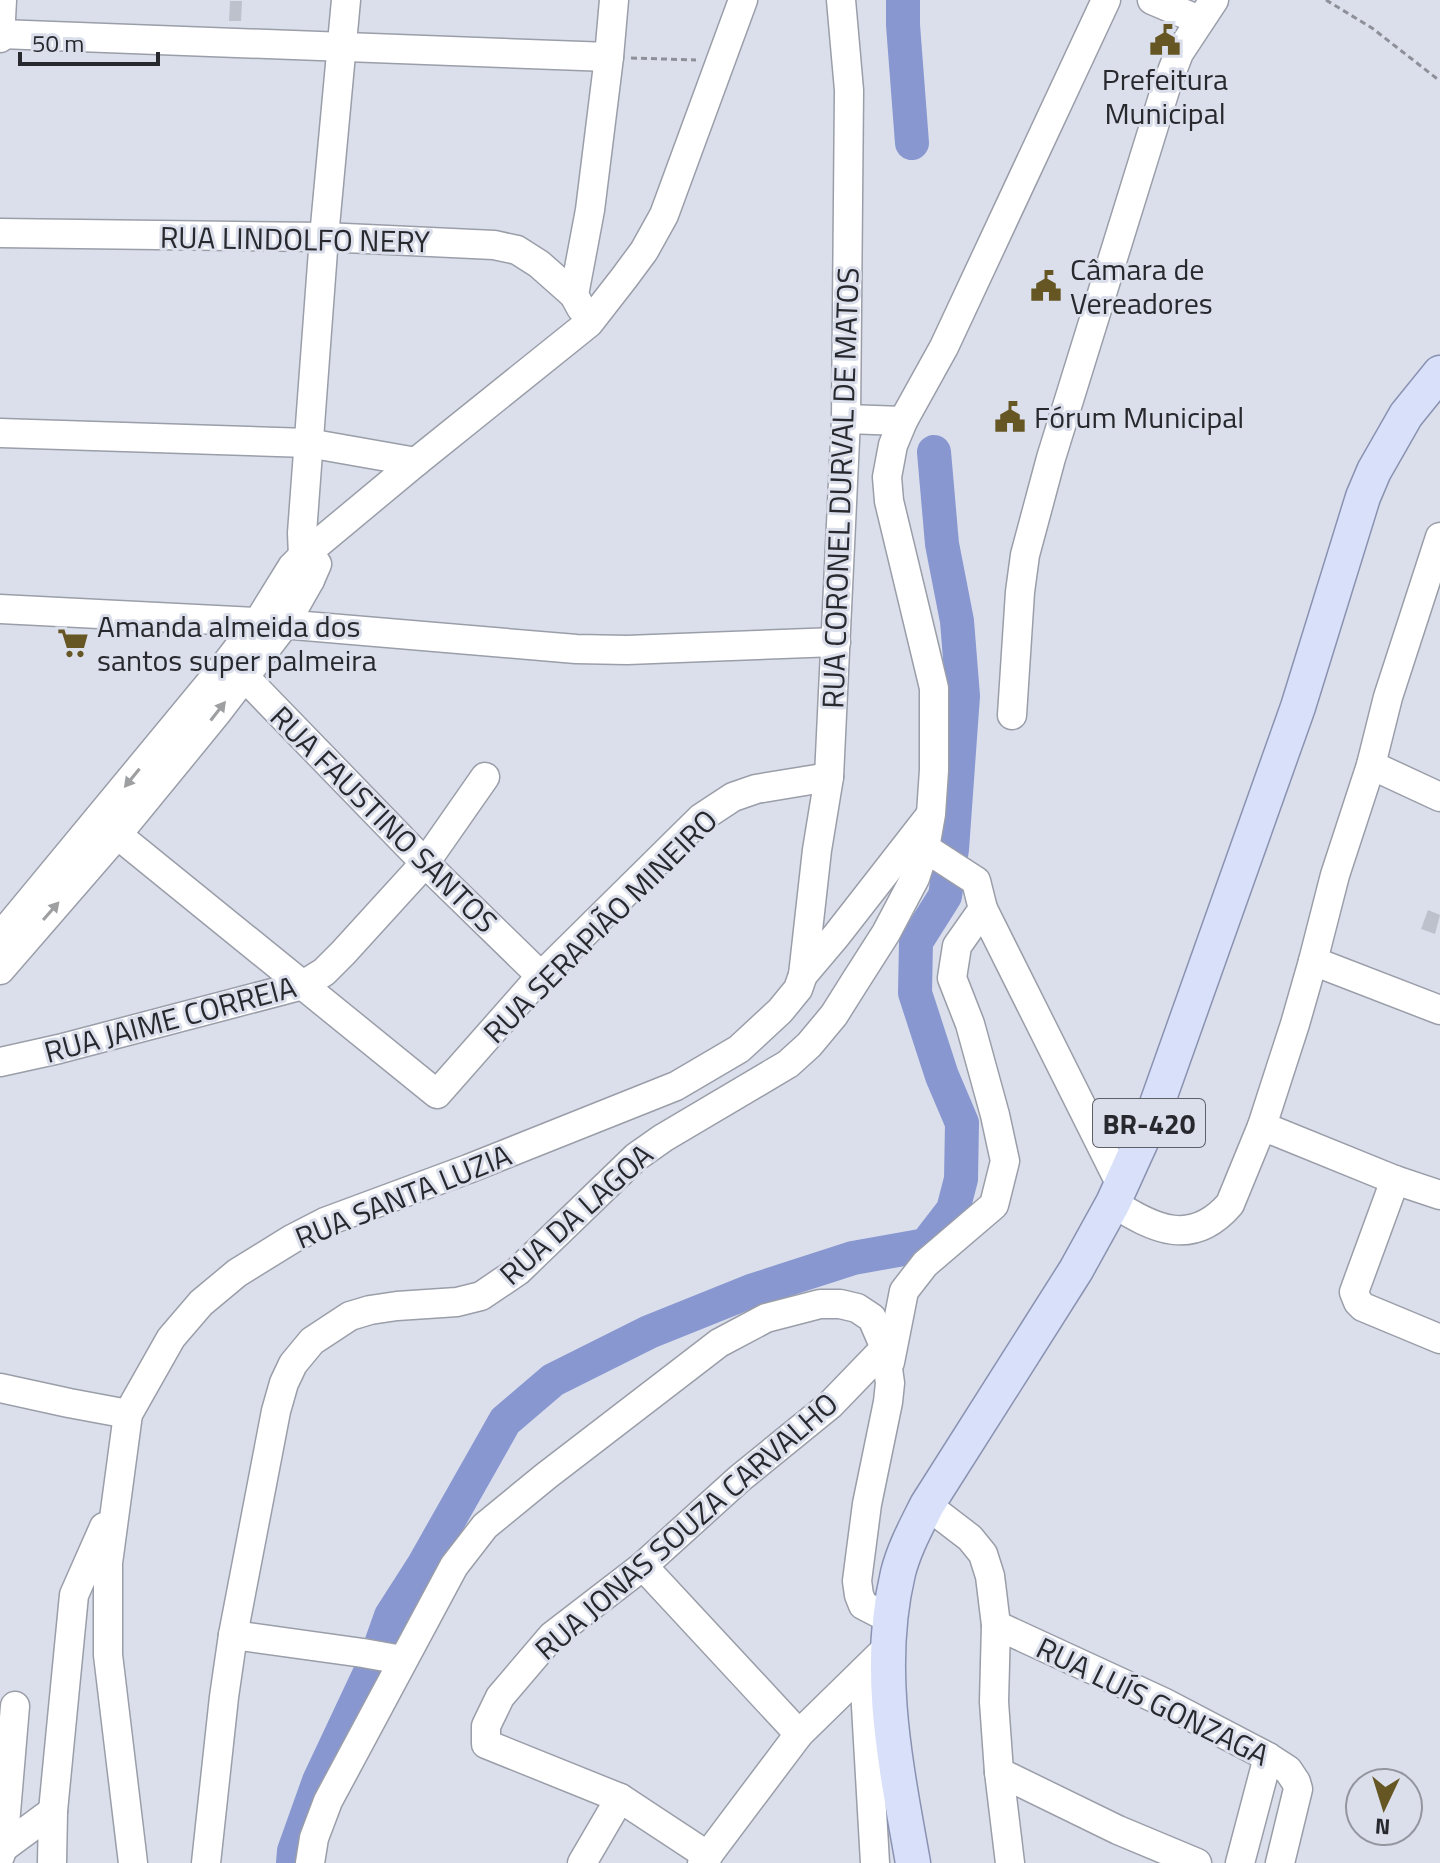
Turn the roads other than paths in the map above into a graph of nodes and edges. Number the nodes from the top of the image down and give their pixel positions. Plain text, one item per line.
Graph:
1 (2, 0) edge
2 (346, 0) edge
3 (614, 0) edge
4 (743, 0) edge
5 (841, 0) edge
6 (1106, 0) edge
7 (1152, 0) edge
8 (1206, 10) edge
9 (0, 35) edge
10 (343, 46) junction
11 (609, 57) junction
12 (0, 233) edge
13 (324, 237) junction
14 (574, 295) junction
15 (589, 323) junction
16 (1440, 373) edge
17 (846, 419) junction
18 (903, 421) junction
19 (0, 433) edge
20 (308, 443) junction
21 (416, 462) junction
22 (1440, 537) edge
23 (311, 560) junction
24 (1432, 588) edge
25 (0, 609) edge
26 (271, 623) junction
27 (836, 642) junction
28 (236, 668) junction
29 (1012, 715) dead end
30 (1371, 765) junction
31 (485, 777) dead end
32 (829, 777) junction
33 (1440, 797) edge
34 (931, 814) junction
35 (108, 827) junction
36 (925, 848) junction
37 (425, 863) junction
38 (983, 909) junction
39 (0, 937) edge
40 (1313, 961) junction
41 (0, 970) edge
42 (803, 975) junction
43 (541, 976) junction
44 (303, 985) junction
45 (1440, 1010) edge
46 (0, 1062) edge
47 (1262, 1126) junction
48 (1395, 1180) junction
49 (1117, 1194) junction
50 (1440, 1195) edge
51 (1440, 1339) edge
52 (887, 1358) junction
53 (0, 1388) edge
54 (128, 1414) junction
55 (115, 1505) junction
56 (927, 1505) junction
57 (643, 1566) junction
58 (996, 1625) junction
59 (889, 1633) junction
60 (233, 1635) junction
61 (402, 1660) junction
62 (864, 1671) junction
63 (15, 1706) dead end
64 (799, 1734) junction
65 (1268, 1757) junction
66 (999, 1772) junction
67 (620, 1798) junction
68 (53, 1811) junction
69 (2, 1852) edge
70 (705, 1859) edge
71 (52, 1863) edge
72 (133, 1863) edge
73 (206, 1863) edge
74 (310, 1863) edge
75 (582, 1863) edge
76 (875, 1863) edge
77 (913, 1863) edge
78 (1010, 1863) edge
79 (1197, 1863) edge
80 (1240, 1863) edge
81 (1280, 1863) edge

1 - 9 street
2 - 10 street
3 - 11 street
4 - 15 street
5 - 17 street, RUA CORONEL DURVAL DE MATOS
6 - 18 street, RUA DA LAGOA
7 - 8 street
8 - 29 street
9 - 10 street
10 - 11 street
10 - 13 street
11 - 14 street
12 - 13 street, RUA LINDOLFO NERY
13 - 14 street, RUA LINDOLFO NERY
13 - 20 street
14 - 15 street
15 - 21 street
16 - 49 main road, BR-420
17 - 18 street
17 - 27 street, RUA CORONEL DURVAL DE MATOS
18 - 34 street, RUA DA LAGOA
19 - 20 street
20 - 21 street
20 - 23 street
21 - 23 street
22 - 24 street
23 - 26 street
24 - 30 street
25 - 26 street
26 - 27 street
26 - 28 street
27 - 32 street, RUA CORONEL DURVAL DE MATOS
28 - 35 street
28 - 37 street, RUA FAUSTINO SANTOS
30 - 33 street
30 - 40 street
31 - 37 street, RUA JAIME CORREIA
32 - 42 street, RUA CORONEL DURVAL DE MATOS
32 - 43 street, RUA SERAPIÃO MINEIRO
34 - 36 street, RUA DA LAGOA
34 - 42 street, RUA SANTA LUZIA
35 - 39 street
41 -> 35 street
35 - 44 street
36 - 38 street
36 - 60 street, RUA DA LAGOA
37 - 43 street, RUA FAUSTINO SANTOS
37 - 44 street, RUA JAIME CORREIA
38 - 49 street
38 - 52 street
40 - 45 street
40 - 47 street
42 - 54 street, RUA SANTA LUZIA
43 - 44 street, RUA SERAPIÃO MINEIRO
44 - 46 street, RUA JAIME CORREIA
47 - 48 street
47 - 49 street
48 - 50 street
48 - 51 street
49 - 56 main road, BR-420
52 - 57 street, RUA JONAS SOUZA CARVALHO
52 - 59 street
52 - 61 street
53 - 54 street
54 - 55 street, RUA SANTA LUZIA
55 - 68 street
55 - 72 street, RUA SANTA LUZIA
56 - 58 street
56 - 59 main road, BR-420
57 - 64 street
57 - 67 street, RUA JONAS SOUZA CARVALHO
58 - 65 street, RUA LUÍS GONZAGA
58 - 66 street
59 - 62 street
59 - 77 main road, BR-420
60 - 61 street
60 - 73 street, RUA DA LAGOA
61 - 74 street
62 - 64 street
62 - 76 street
63 - 69 street
64 - 70 street
65 - 80 street
65 - 81 street, RUA LUÍS GONZAGA
66 - 78 street
66 - 79 street
67 - 70 street
67 - 75 street
68 - 69 street
68 - 71 street

